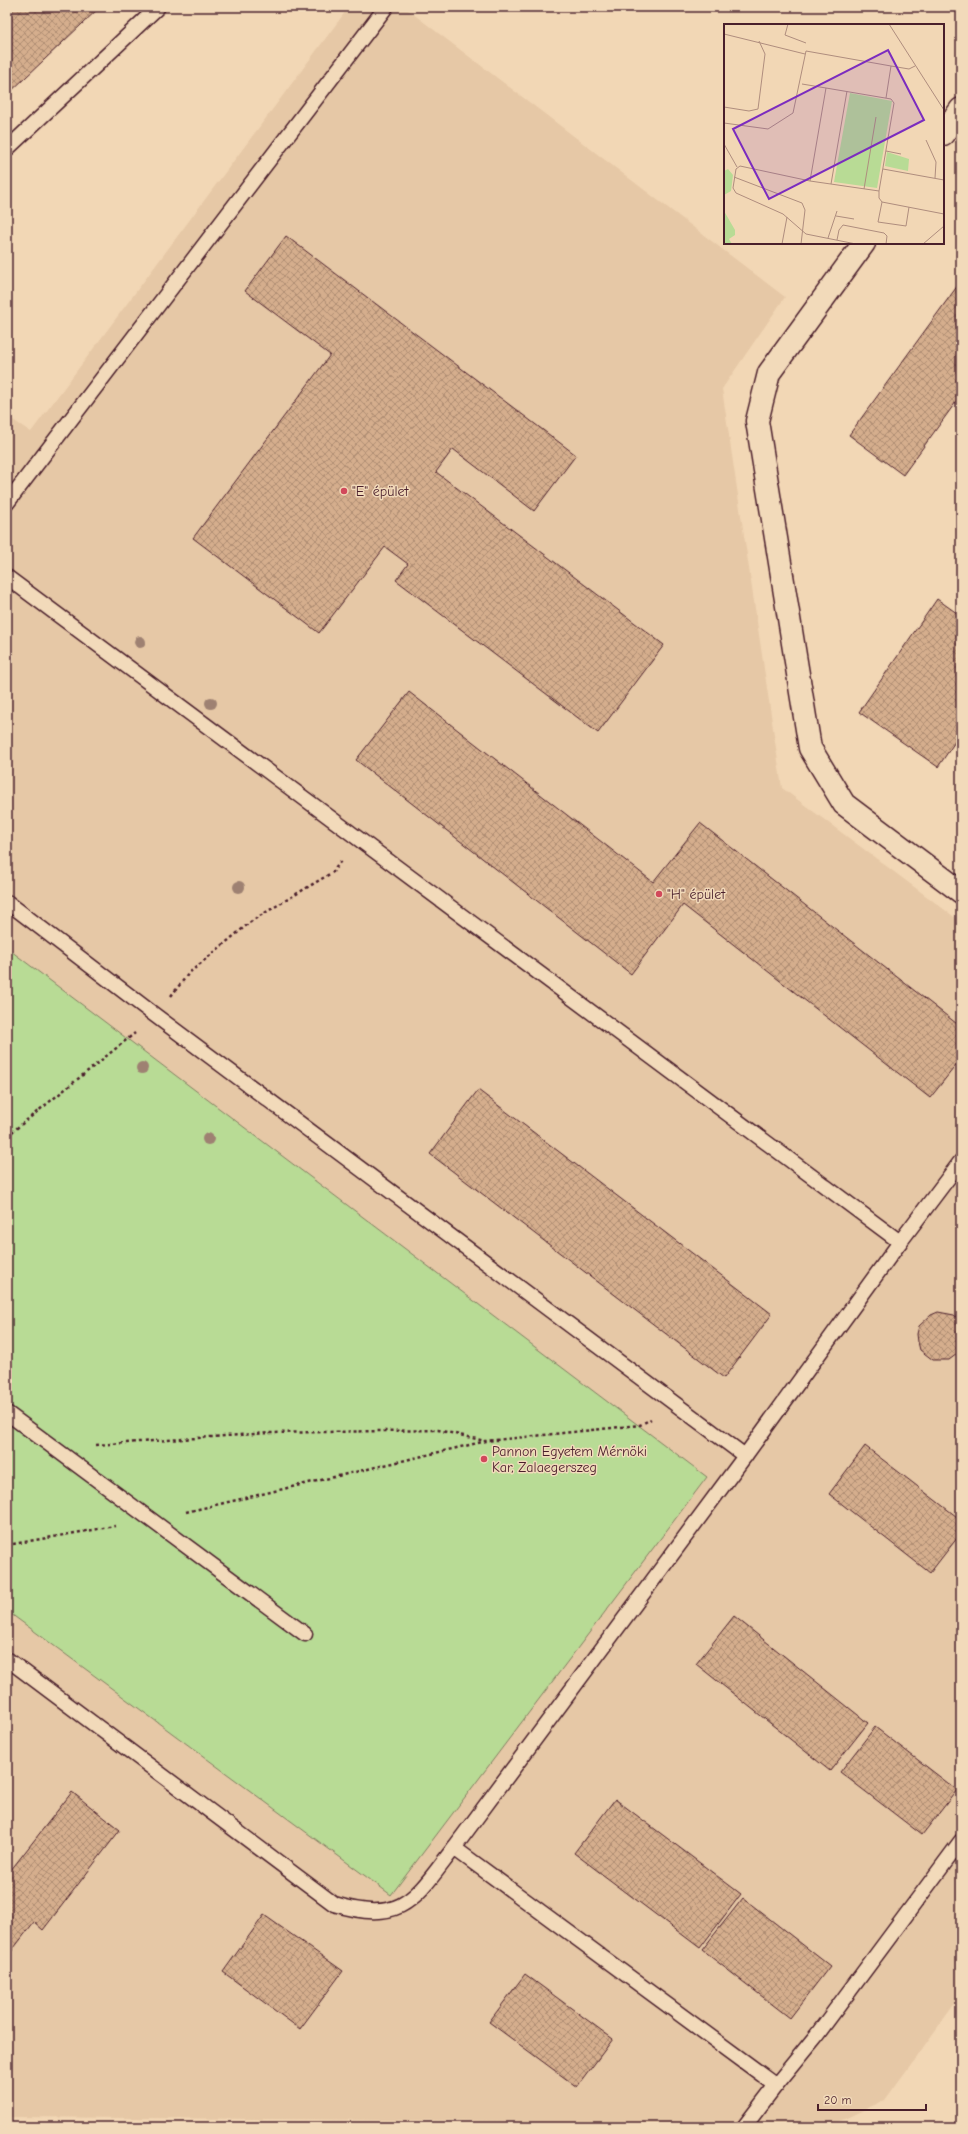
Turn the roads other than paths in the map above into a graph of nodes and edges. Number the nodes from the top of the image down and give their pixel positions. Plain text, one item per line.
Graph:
1 (158, 7) edge
2 (386, 7) edge
3 (961, 109) edge
4 (944, 133) edge
5 (7, 149) edge
6 (863, 244) edge
7 (7, 503) edge
8 (7, 577) edge
9 (961, 892) edge
10 (7, 902) edge
11 (961, 1161) edge
12 (900, 1242) junction
13 (7, 1413) edge
14 (745, 1456) junction
15 (305, 1634) dead end
16 (7, 1659) edge
17 (961, 1841) edge
18 (454, 1848) junction
19 (776, 2085) junction
20 (744, 2127) edge

1 - 5 lane
2 - 7 lane
3 - 4 street
6 - 9 street
8 - 12 lane
10 - 14 lane
11 - 12 lane
12 - 14 lane
13 - 15 lane
14 - 18 lane
16 - 18 lane
17 - 19 lane
18 - 19 lane
19 - 20 lane

